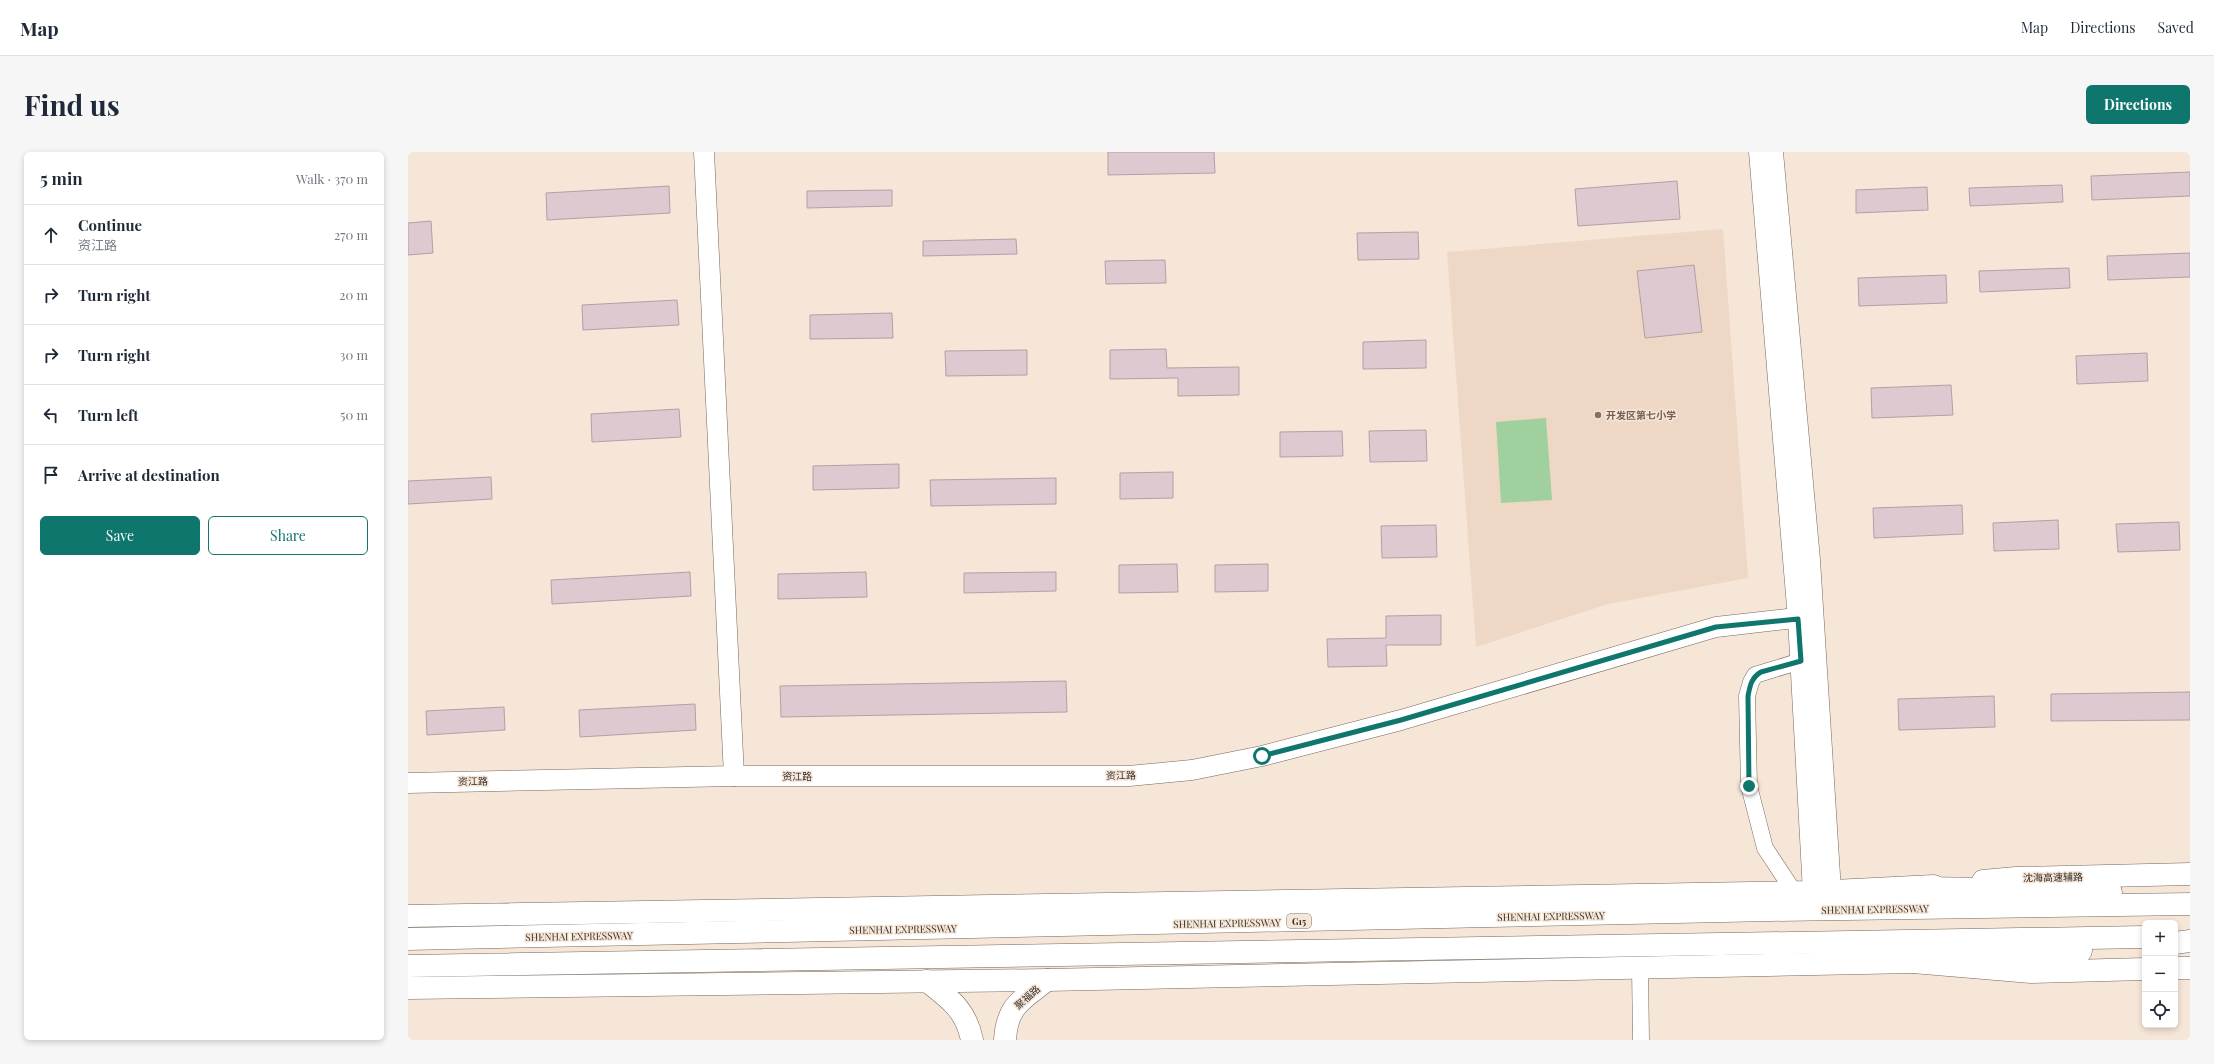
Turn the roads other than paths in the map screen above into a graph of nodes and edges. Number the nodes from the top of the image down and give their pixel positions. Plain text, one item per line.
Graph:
1 (704, 152) edge
2 (1759, 152) edge
3 (1773, 152) edge
4 (1806, 618) junction
5 (1801, 661) junction
6 (734, 776) junction
7 (408, 783) edge
8 (2190, 874) edge
9 (1916, 888) junction
10 (1813, 892) junction
11 (2190, 898) edge
12 (2190, 904) edge
13 (408, 916) edge
14 (2178, 936) edge
15 (2190, 936) edge
16 (2142, 937) edge
17 (408, 939) edge
18 (2190, 941) edge
19 (2178, 943) edge
20 (2142, 945) edge
21 (1912, 962) junction
22 (408, 966) edge
23 (1640, 968) junction
24 (2178, 968) edge
25 (2190, 968) edge
26 (2142, 969) edge
27 (1047, 980) junction
28 (927, 981) junction
29 (408, 988) edge
30 (972, 1040) edge
31 (1005, 1040) edge
32 (1641, 1040) edge

1 - 6 street
2 - 4 street
3 - 4 street
4 - 5 street
4 - 6 street, 资江路
4 - 10 street
5 - 10 street
5 - 10 street
6 - 7 street, 资江路
8 - 9 main road, 沈海高速辅路
9 - 10 main road
9 - 11 main road
10 - 13 main road
12 - 17 main road, SHENHAI EXPRESSWAY / G15
14 - 15 main road
16 - 22 main road
18 - 19 main road
20 - 21 main road
21 - 23 main road
21 - 26 main road
23 - 27 main road
23 - 32 street
24 - 25 main road
27 - 28 main road
27 - 31 main road, 聚福路
28 - 29 main road
28 - 30 main road

